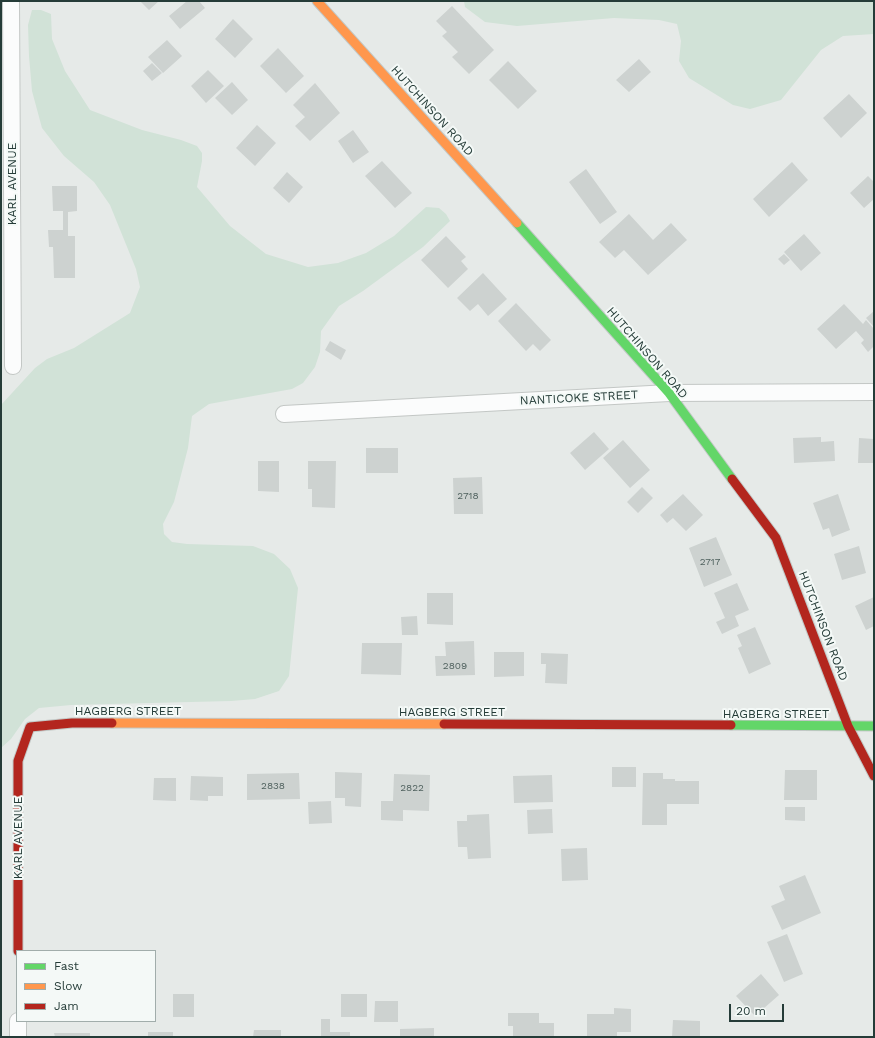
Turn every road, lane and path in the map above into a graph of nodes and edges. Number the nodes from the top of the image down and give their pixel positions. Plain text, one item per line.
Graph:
1 (11, 1) edge
2 (317, 1) edge
3 (13, 366) dead end
4 (874, 392) edge
5 (669, 393) junction
6 (284, 414) dead end
7 (848, 726) junction
8 (874, 726) edge
9 (30, 727) joint
10 (874, 776) edge
11 (18, 950) edge
12 (18, 1022) edge
13 (18, 1037) edge

1 - 3 street, KARL AVENUE
2 - 5 street, HUTCHINSON ROAD
4 - 5 street, NANTICOKE STREET
5 - 6 street, NANTICOKE STREET
5 - 7 street, HUTCHINSON ROAD
7 - 8 street, HAGBERG STREET
7 - 9 street, HAGBERG STREET
7 - 10 street, HUTCHINSON ROAD
9 - 11 street, KARL AVENUE
12 - 13 street

